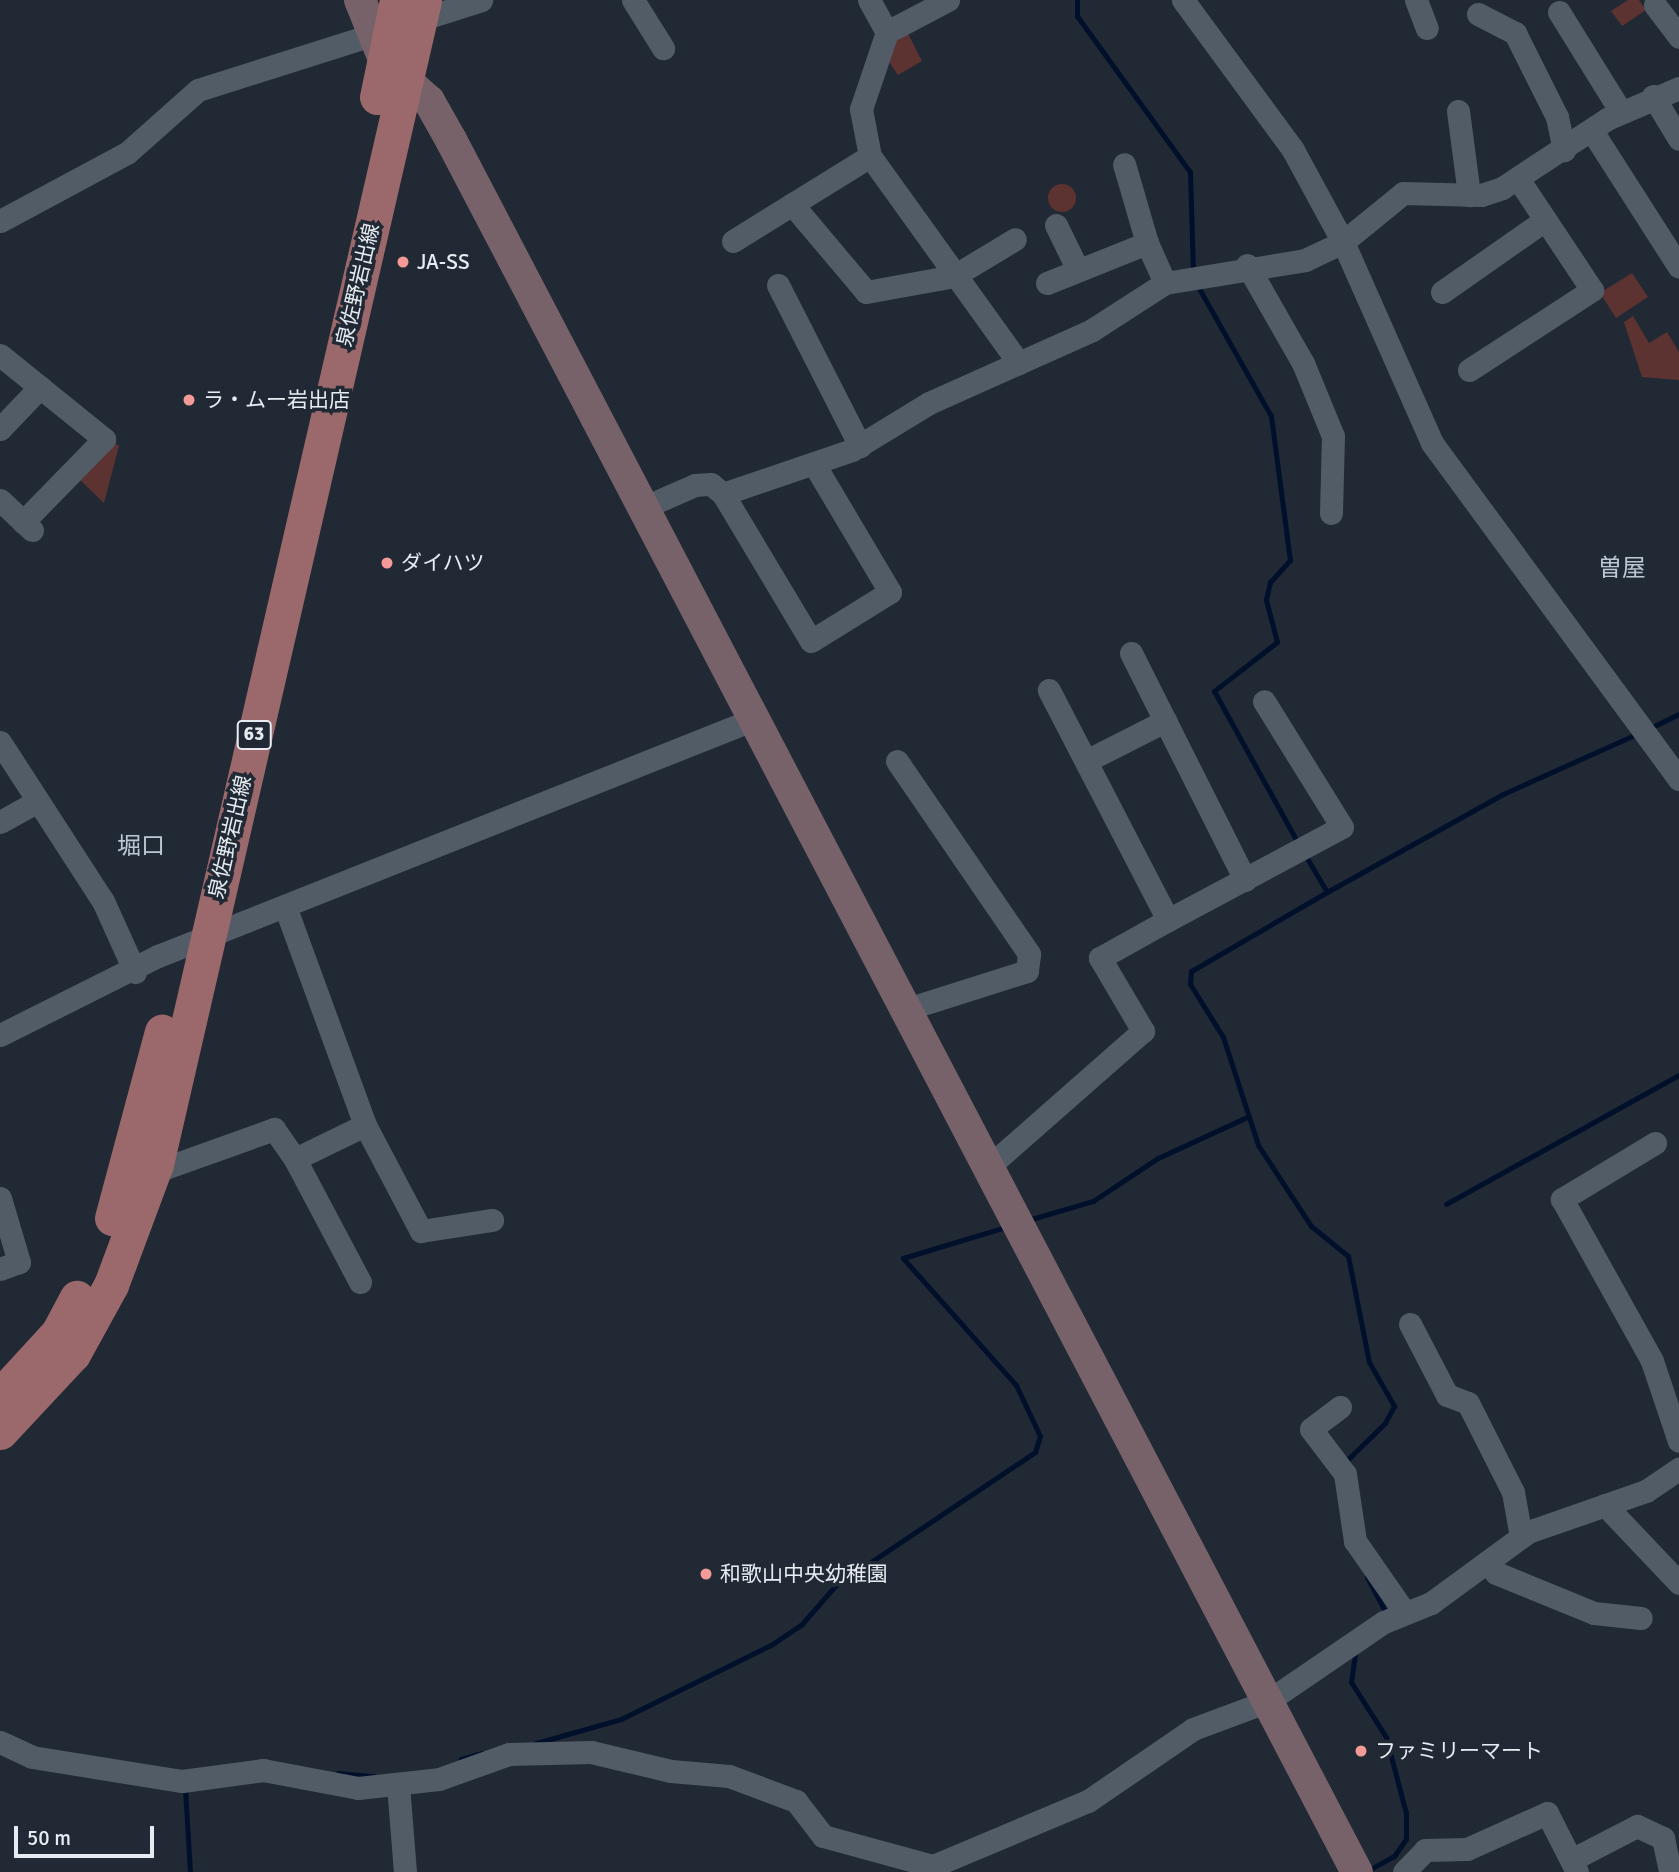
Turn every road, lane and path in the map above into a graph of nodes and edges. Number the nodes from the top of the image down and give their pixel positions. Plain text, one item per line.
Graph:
1 (360, 0) edge
2 (481, 0) edge
3 (633, 0) edge
4 (869, 0) edge
5 (1183, 0) edge
6 (1416, 0) edge
7 (939, 2) edge
8 (1655, 5) dead end
9 (1559, 12) dead end
10 (1478, 14) dead end
11 (1427, 28) dead end
12 (399, 31) edge
13 (887, 32) junction
14 (1679, 37) edge
15 (663, 48) dead end
16 (1679, 88) edge
17 (1653, 96) junction
18 (1458, 110) dead end
19 (1621, 112) junction
20 (1592, 131) junction
21 (1679, 139) edge
22 (1564, 149) junction
23 (870, 156) junction
24 (1124, 164) dead end
25 (1519, 180) junction
26 (1469, 195) junction
27 (792, 204) junction
28 (1545, 220) junction
29 (0, 221) edge
30 (1056, 225) dead end
31 (1015, 239) dead end
32 (733, 241) dead end
33 (1343, 242) junction
34 (1147, 243) junction
35 (1247, 265) junction
36 (1076, 266) junction
37 (1679, 267) edge
38 (954, 276) junction
39 (1183, 279) junction
40 (1048, 282) dead end
41 (778, 285) dead end
42 (1442, 292) dead end
43 (0, 355) edge
44 (1019, 363) junction
45 (1469, 370) dead end
46 (40, 387) junction
47 (0, 429) edge
48 (860, 446) junction
49 (814, 464) junction
50 (723, 494) junction
51 (0, 500) edge
52 (640, 509) junction
53 (1331, 513) dead end
54 (1131, 653) dead end
55 (1049, 690) dead end
56 (1264, 701) dead end
57 (752, 720) junction
58 (1165, 720) junction
59 (0, 741) edge
60 (897, 761) dead end
61 (1086, 761) junction
62 (1678, 776) edge
63 (34, 803) junction
64 (0, 822) edge
65 (1245, 880) junction
66 (286, 909) junction
67 (1168, 920) junction
68 (193, 947) junction
69 (135, 972) junction
70 (904, 1010) junction
71 (0, 1035) edge
72 (365, 1125) junction
73 (1655, 1143) dead end
74 (295, 1159) junction
75 (156, 1164) junction
76 (987, 1168) junction
77 (0, 1198) edge
78 (492, 1220) dead end
79 (0, 1269) edge
80 (360, 1282) dead end
81 (1410, 1324) dead end
82 (0, 1396) edge
83 (1340, 1407) dead end
84 (0, 1432) edge
85 (1679, 1441) edge
86 (1679, 1469) edge
87 (1605, 1505) junction
88 (1521, 1537) junction
89 (1487, 1562) junction
90 (1679, 1583) edge
91 (1395, 1618) junction
92 (1641, 1618) dead end
93 (1268, 1701) junction
94 (0, 1742) edge
95 (398, 1784) junction
96 (1576, 1865) edge
97 (932, 1869) edge
98 (405, 1872) edge
99 (1357, 1872) edge
100 (1405, 1872) edge
101 (1670, 1872) edge

1 - 12 street
2 - 12 street
3 - 15 street
4 - 13 street
5 - 33 street
6 - 11 street
7 - 13 street
8 - 14 street
9 - 19 street
10 - 22 street
12 - 29 street
12 - 52 street
12 - 68 main road, 泉佐野岩出線 / 63
13 - 23 street
16 - 17 street
17 - 19 street
17 - 21 street
18 - 26 street
19 - 20 street
20 - 22 street
20 - 37 street
22 - 25 street
23 - 27 street
23 - 38 street
24 - 34 street
25 - 26 street
25 - 28 street
26 - 33 street
27 - 32 street
27 - 38 street
28 - 42 street
28 - 45 street
30 - 36 street
31 - 38 street
33 - 35 street
33 - 62 street
34 - 36 street
34 - 39 street
35 - 39 street
35 - 53 street
36 - 40 street
38 - 44 street
39 - 44 street
41 - 48 street
43 - 46 street
44 - 48 street
46 - 47 street
46 - 51 street
48 - 49 street
49 - 50 street
49 - 50 street
50 - 52 street
52 - 57 street
54 - 58 street
55 - 61 street
56 - 65 street
57 - 66 street
57 - 70 street
58 - 61 street
58 - 65 street
59 - 63 street
60 - 70 street
61 - 67 street
63 - 64 street
63 - 69 street
65 - 67 street
66 - 68 street
66 - 72 street
67 - 76 street
68 - 69 street
68 - 75 main road, 泉佐野岩出線 / 63
68 - 82 main road, 泉佐野岩出線 / 63
69 - 71 street
70 - 76 street
72 - 74 street
72 - 78 street
73 - 85 street
74 - 75 street
74 - 80 street
75 - 84 main road, 泉佐野岩出線 / 63
76 - 93 street
77 - 79 street
81 - 88 street
83 - 91 street
86 - 87 street
87 - 88 street
87 - 90 street
88 - 89 street
89 - 91 street
89 - 92 street
91 - 93 street
93 - 97 street
93 - 99 street
94 - 95 street
95 - 97 street
95 - 98 street
96 - 100 street
96 - 101 street

